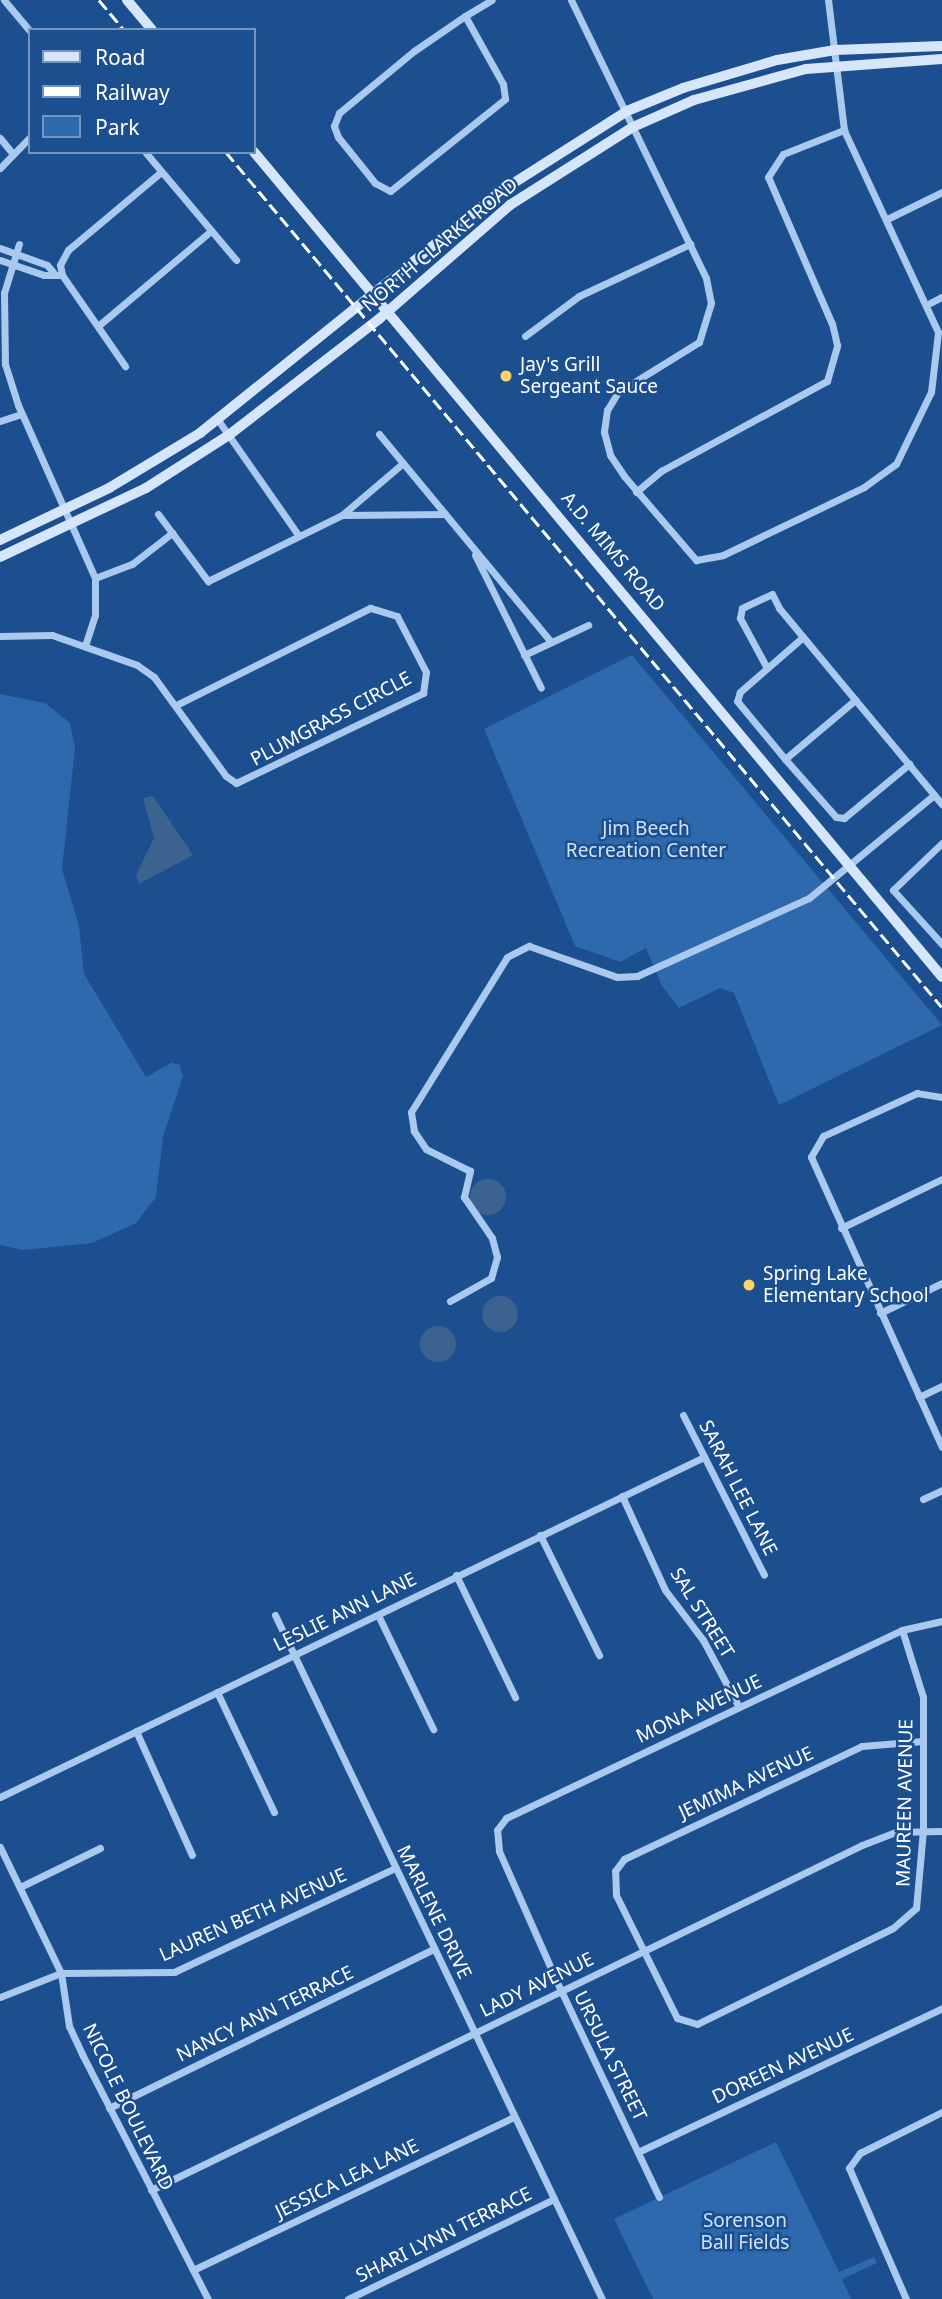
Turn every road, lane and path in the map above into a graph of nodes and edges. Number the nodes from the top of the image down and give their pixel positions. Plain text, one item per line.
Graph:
1 (4, 0) edge
2 (127, 0) edge
3 (492, 0) edge
4 (570, 0) edge
5 (828, 0) edge
6 (465, 16) junction
7 (150, 28) edge
8 (28, 29) edge
9 (942, 46) edge
10 (835, 50) junction
11 (942, 60) edge
12 (835, 66) junction
13 (627, 111) junction
14 (633, 127) junction
15 (844, 130) junction
16 (0, 138) edge
17 (28, 139) edge
18 (12, 153) junction
19 (147, 154) edge
20 (256, 154) edge
21 (0, 168) edge
22 (161, 172) junction
23 (942, 192) edge
24 (887, 219) junction
25 (211, 231) junction
26 (19, 244) dead end
27 (690, 244) junction
28 (0, 248) edge
29 (15, 253) junction
30 (0, 260) edge
31 (236, 260) dead end
32 (38, 261) junction
33 (11, 264) junction
34 (35, 272) junction
35 (53, 272) junction
36 (62, 275) junction
37 (373, 295) junction
38 (942, 297) edge
39 (928, 304) junction
40 (388, 312) junction
41 (98, 326) junction
42 (525, 336) dead end
43 (125, 366) dead end
44 (21, 414) junction
45 (218, 420) junction
46 (0, 421) edge
47 (379, 434) dead end
48 (229, 435) junction
49 (403, 463) junction
50 (636, 492) junction
51 (67, 509) junction
52 (158, 514) dead end
53 (445, 514) junction
54 (342, 515) junction
55 (73, 523) junction
56 (172, 533) junction
57 (299, 536) junction
58 (0, 540) edge
59 (468, 542) junction
60 (0, 557) edge
61 (95, 578) junction
62 (588, 625) dead end
63 (0, 636) edge
64 (803, 637) junction
65 (551, 642) junction
66 (85, 646) junction
67 (524, 655) junction
68 (767, 668) junction
69 (541, 688) dead end
70 (855, 700) junction
71 (176, 705) junction
72 (785, 759) junction
73 (909, 764) junction
74 (934, 794) junction
75 (942, 804) edge
76 (942, 843) edge
77 (850, 866) junction
78 (942, 944) edge
79 (942, 977) edge
80 (942, 1097) edge
81 (942, 1179) edge
82 (841, 1228) junction
83 (942, 1283) edge
84 (450, 1301) dead end
85 (880, 1312) junction
86 (942, 1386) edge
87 (919, 1397) junction
88 (683, 1415) dead end
89 (942, 1447) edge
90 (704, 1457) junction
91 (942, 1490) edge
92 (622, 1496) junction
93 (923, 1499) dead end
94 (540, 1535) junction
95 (456, 1575) junction
96 (764, 1575) dead end
97 (275, 1615) dead end
98 (378, 1615) junction
99 (942, 1621) edge
100 (902, 1630) junction
101 (294, 1655) junction
102 (599, 1655) dead end
103 (217, 1692) junction
104 (515, 1697) dead end
105 (739, 1707) junction
106 (433, 1730) dead end
107 (136, 1731) junction
108 (923, 1741) junction
109 (0, 1797) edge
110 (274, 1812) dead end
111 (923, 1830) junction
112 (942, 1830) edge
113 (0, 1847) edge
114 (100, 1848) dead end
115 (499, 1851) joint
116 (192, 1854) dead end
117 (395, 1868) junction
118 (20, 1887) junction
119 (434, 1949) junction
120 (642, 1951) junction
121 (61, 1973) junction
122 (561, 1991) junction
123 (0, 1997) edge
124 (942, 2008) edge
125 (474, 2032) junction
126 (109, 2108) junction
127 (942, 2112) edge
128 (514, 2117) junction
129 (638, 2152) junction
130 (151, 2190) junction
131 (660, 2197) dead end
132 (554, 2199) junction
133 (194, 2270) junction
134 (600, 2298) edge
135 (905, 2298) edge
136 (208, 2299) edge
137 (348, 2299) edge

1 - 8 street
2 - 7 street
3 - 6 street
4 - 13 street
5 - 10 street
6 - 6 street
9 - 10 street, NORTH CLARKE ROAD
10 - 12 street
10 - 13 street, NORTH CLARKE ROAD
11 - 12 street, NORTH CLARKE ROAD
12 - 14 street, NORTH CLARKE ROAD
12 - 15 street
13 - 14 street
13 - 37 street, NORTH CLARKE ROAD
14 - 27 street
14 - 40 street, NORTH CLARKE ROAD
15 - 24 street
15 - 50 street
16 - 18 street
17 - 18 street
18 - 21 street
19 - 22 street
20 - 37 street, A.D. MIMS ROAD
22 - 25 street
22 - 36 street
23 - 24 street
24 - 39 street
25 - 31 street
25 - 41 street
26 - 29 street
27 - 42 street
27 - 50 street
28 - 29 street
29 - 32 street
29 - 33 street
30 - 33 street
32 - 34 street
32 - 35 street
33 - 34 street
33 - 44 street
34 - 35 street
35 - 36 street
36 - 41 street
37 - 40 street, A.D. MIMS ROAD
37 - 45 street, NORTH CLARKE ROAD
38 - 39 street
39 - 50 street
40 - 48 street, NORTH CLARKE ROAD
40 - 77 street, A.D. MIMS ROAD
41 - 43 street
44 - 46 street
44 - 51 street
45 - 48 street
45 - 51 street, NORTH CLARKE ROAD
47 - 49 street
48 - 55 street, NORTH CLARKE ROAD
48 - 57 street
49 - 53 street
49 - 54 street
51 - 55 street
51 - 58 street, NORTH CLARKE ROAD
52 - 56 street
53 - 54 street
53 - 59 street
54 - 57 street
55 - 60 street, NORTH CLARKE ROAD
55 - 61 street
56 - 57 street
56 - 61 street
59 - 65 street
59 - 67 street
61 - 66 street
62 - 65 street
63 - 66 street, PLUMGRASS CIRCLE
64 - 68 street
64 - 68 street
64 - 70 street
65 - 67 street
66 - 71 street, PLUMGRASS CIRCLE
67 - 69 street
68 - 72 street
70 - 72 street
70 - 73 street
71 - 71 street, PLUMGRASS CIRCLE
72 - 73 street
73 - 74 street
74 - 75 street
74 - 77 street
76 - 78 street
77 - 79 street, A.D. MIMS ROAD
77 - 84 street
80 - 82 street
81 - 82 street
82 - 85 street
83 - 85 street
85 - 87 street
86 - 87 street
87 - 89 street
88 - 90 street, SARAH LEE LANE
90 - 92 street, LESLIE ANN LANE
90 - 96 street, SARAH LEE LANE
91 - 93 street
92 - 94 street, LESLIE ANN LANE
92 - 105 street, SAL STREET
94 - 95 street, LESLIE ANN LANE
94 - 102 street
95 - 98 street, LESLIE ANN LANE
95 - 104 street
97 - 101 street, MARLENE DRIVE
98 - 101 street, LESLIE ANN LANE
98 - 106 street
99 - 100 street, MONA AVENUE
100 - 105 street, MONA AVENUE
100 - 108 street, MAUREEN AVENUE
101 - 103 street, LESLIE ANN LANE
101 - 117 street, MARLENE DRIVE
103 - 107 street, LESLIE ANN LANE
103 - 110 street
105 - 115 street, MONA AVENUE
107 - 109 street, LESLIE ANN LANE
107 - 116 street
108 - 111 street, MAUREEN AVENUE
108 - 120 street, JEMIMA AVENUE
111 - 112 street, LADY AVENUE
111 - 120 street, LADY AVENUE
111 - 120 street, MAUREEN AVENUE
113 - 118 street, NICOLE BOULEVARD
114 - 118 street
115 - 122 street, URSULA STREET
117 - 119 street, MARLENE DRIVE
117 - 121 street, LAUREN BETH AVENUE
118 - 121 street, NICOLE BOULEVARD
119 - 125 street, MARLENE DRIVE
119 - 126 street, NANCY ANN TERRACE
120 - 122 street, LADY AVENUE
121 - 123 street, LAUREN BETH AVENUE
121 - 126 street, NICOLE BOULEVARD
122 - 125 street, LADY AVENUE
122 - 129 street, URSULA STREET
124 - 129 street, DOREEN AVENUE
125 - 128 street, MARLENE DRIVE
125 - 130 street, LADY AVENUE
126 - 130 street, NICOLE BOULEVARD
127 - 135 street
128 - 132 street, MARLENE DRIVE
128 - 133 street, JESSICA LEA LANE
129 - 131 street, URSULA STREET
130 - 133 street, NICOLE BOULEVARD
132 - 134 street, MARLENE DRIVE
132 - 137 street, SHARI LYNN TERRACE
133 - 136 street, NICOLE BOULEVARD

